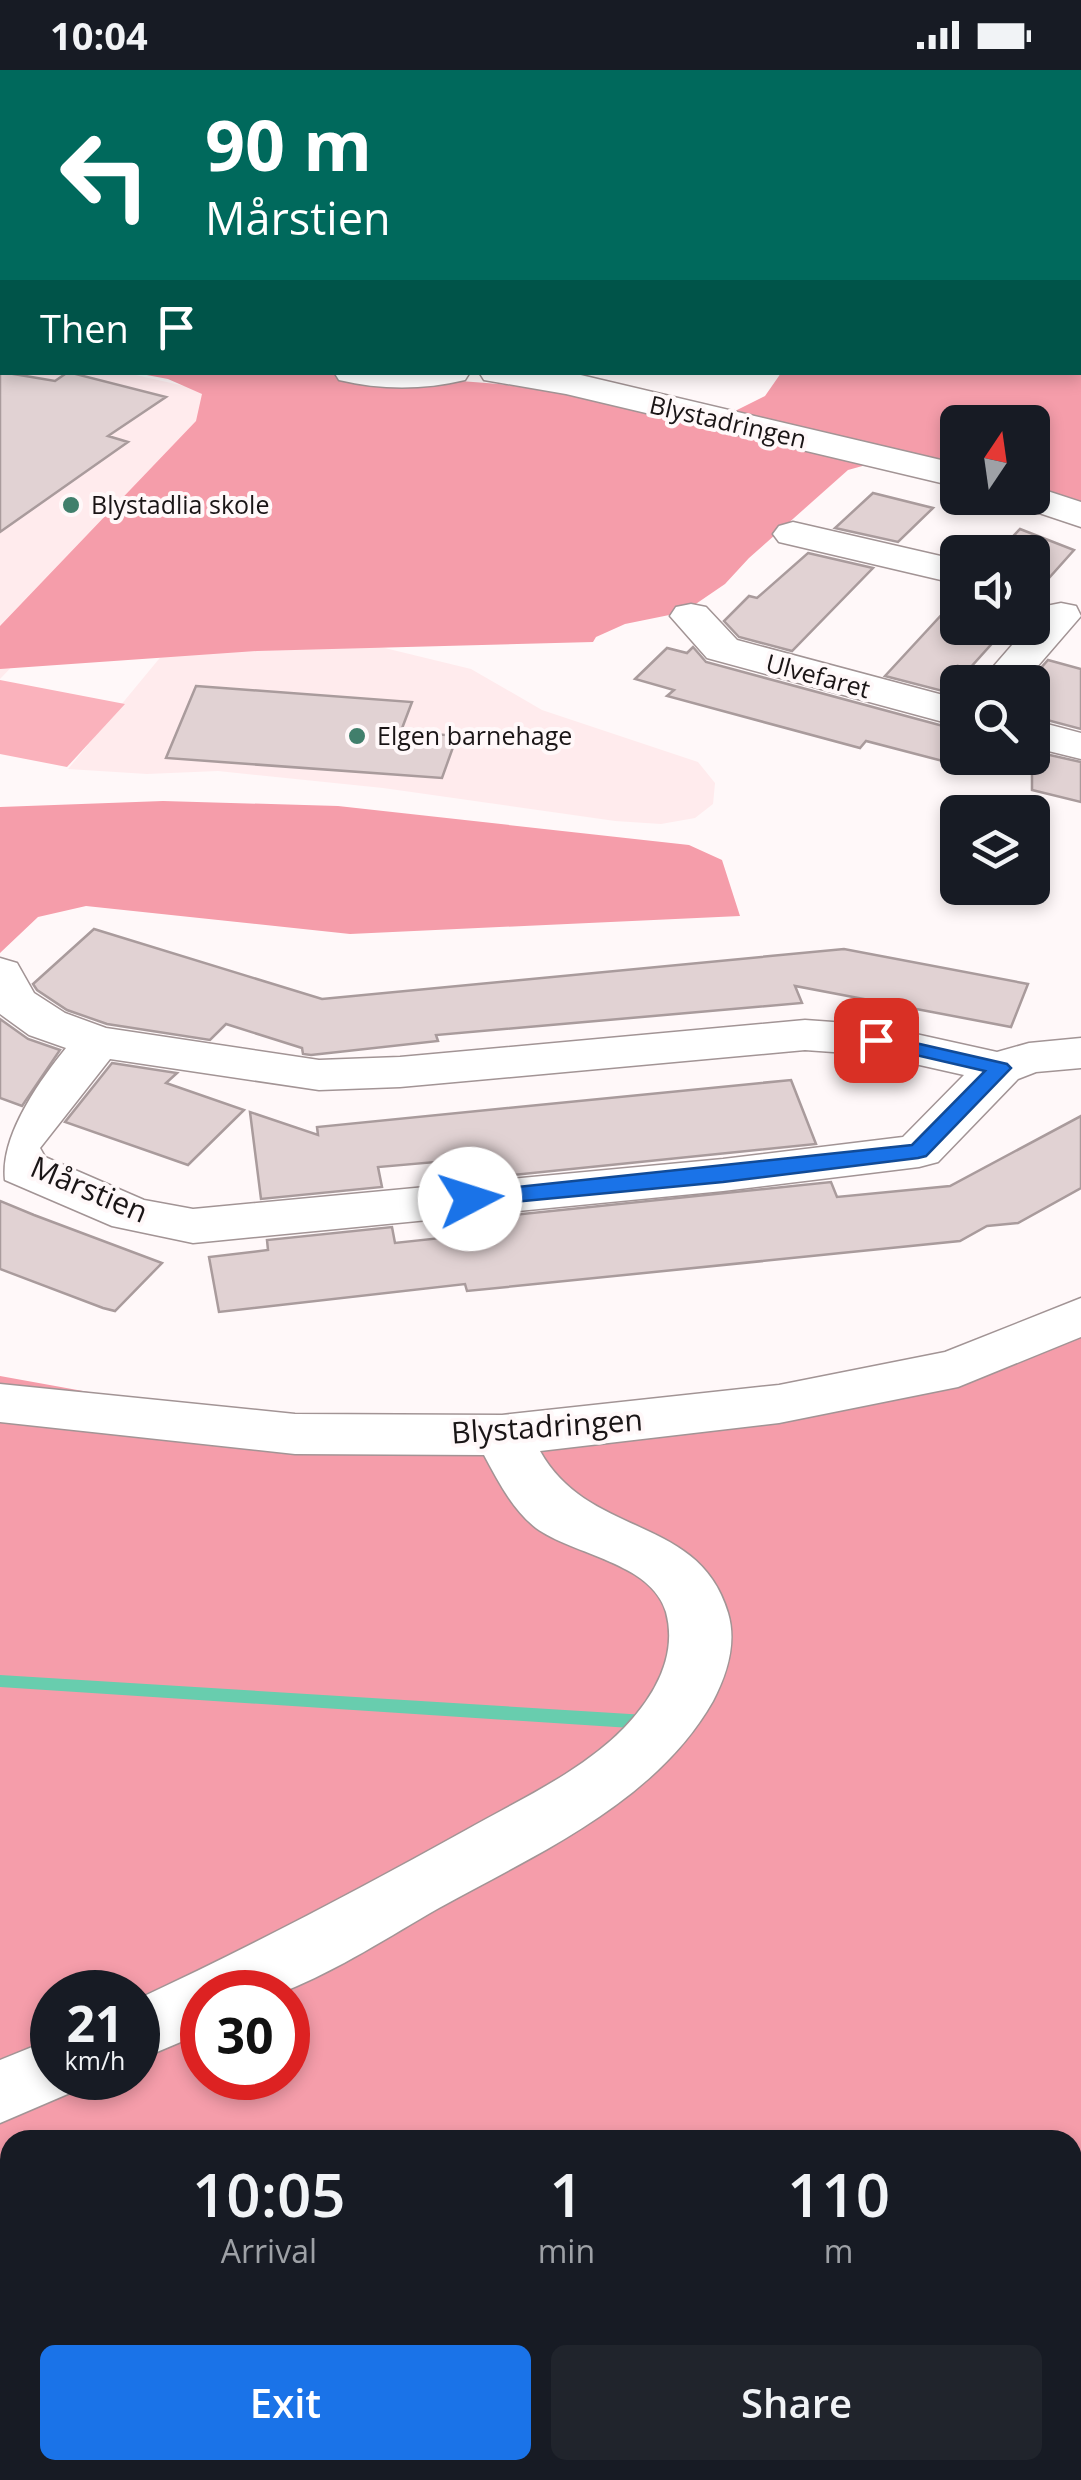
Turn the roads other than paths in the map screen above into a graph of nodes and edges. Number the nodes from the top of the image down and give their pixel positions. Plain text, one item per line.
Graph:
1 (382, 375) edge
2 (432, 375) edge
3 (516, 375) edge
4 (940, 472) edge
5 (1050, 504) edge
6 (1081, 515) edge
7 (793, 534) dead end
8 (940, 568) edge
9 (1058, 613) edge
10 (691, 616) dead end
11 (1015, 665) edge
12 (940, 708) edge
13 (1050, 738) edge
14 (1081, 746) edge
15 (0, 974) edge
16 (97, 1042) junction
17 (1081, 1053) edge
18 (1000, 1068) junction
19 (1081, 1316) edge
20 (0, 1404) edge
21 (502, 1435) junction
22 (262, 1970) edge
23 (30, 2079) edge
24 (0, 2093) edge

1 - 2 street
3 - 4 street, Blystadringen
5 - 6 street
7 - 8 street
9 - 11 street
10 - 12 street, Ulvefaret
13 - 14 street
15 - 16 street
16 - 18 street
16 - 18 street, Mårstien
17 - 18 street
19 - 21 street, Blystadringen
20 - 21 street, Blystadringen
21 - 22 street
23 - 24 street

